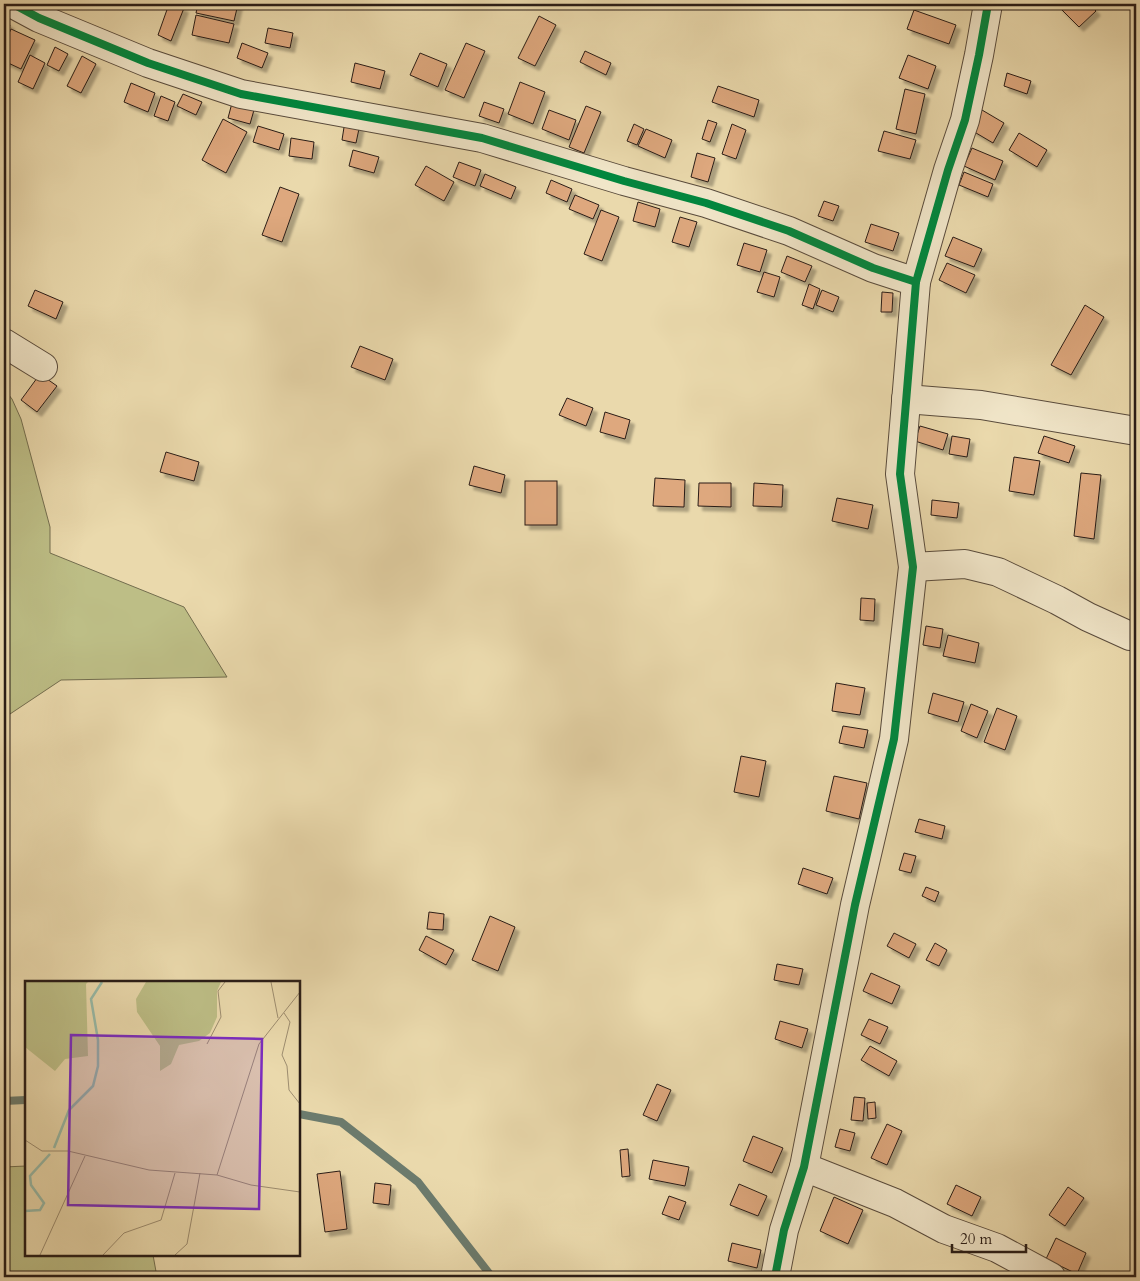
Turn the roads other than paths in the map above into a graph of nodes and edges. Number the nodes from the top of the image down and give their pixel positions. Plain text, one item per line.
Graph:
1 (13, 4) edge
2 (988, 4) edge
3 (916, 282) junction
4 (4, 344) edge
5 (43, 367) dead end
6 (906, 398) junction
7 (1136, 431) edge
8 (913, 567) junction
9 (1136, 636) edge
10 (804, 1167) junction
11 (775, 1277) edge
12 (1051, 1277) edge

1 - 3 street
2 - 3 street
3 - 6 street
4 - 5 street
6 - 7 street
6 - 8 street
8 - 9 street
8 - 10 street
10 - 11 street
10 - 12 street

